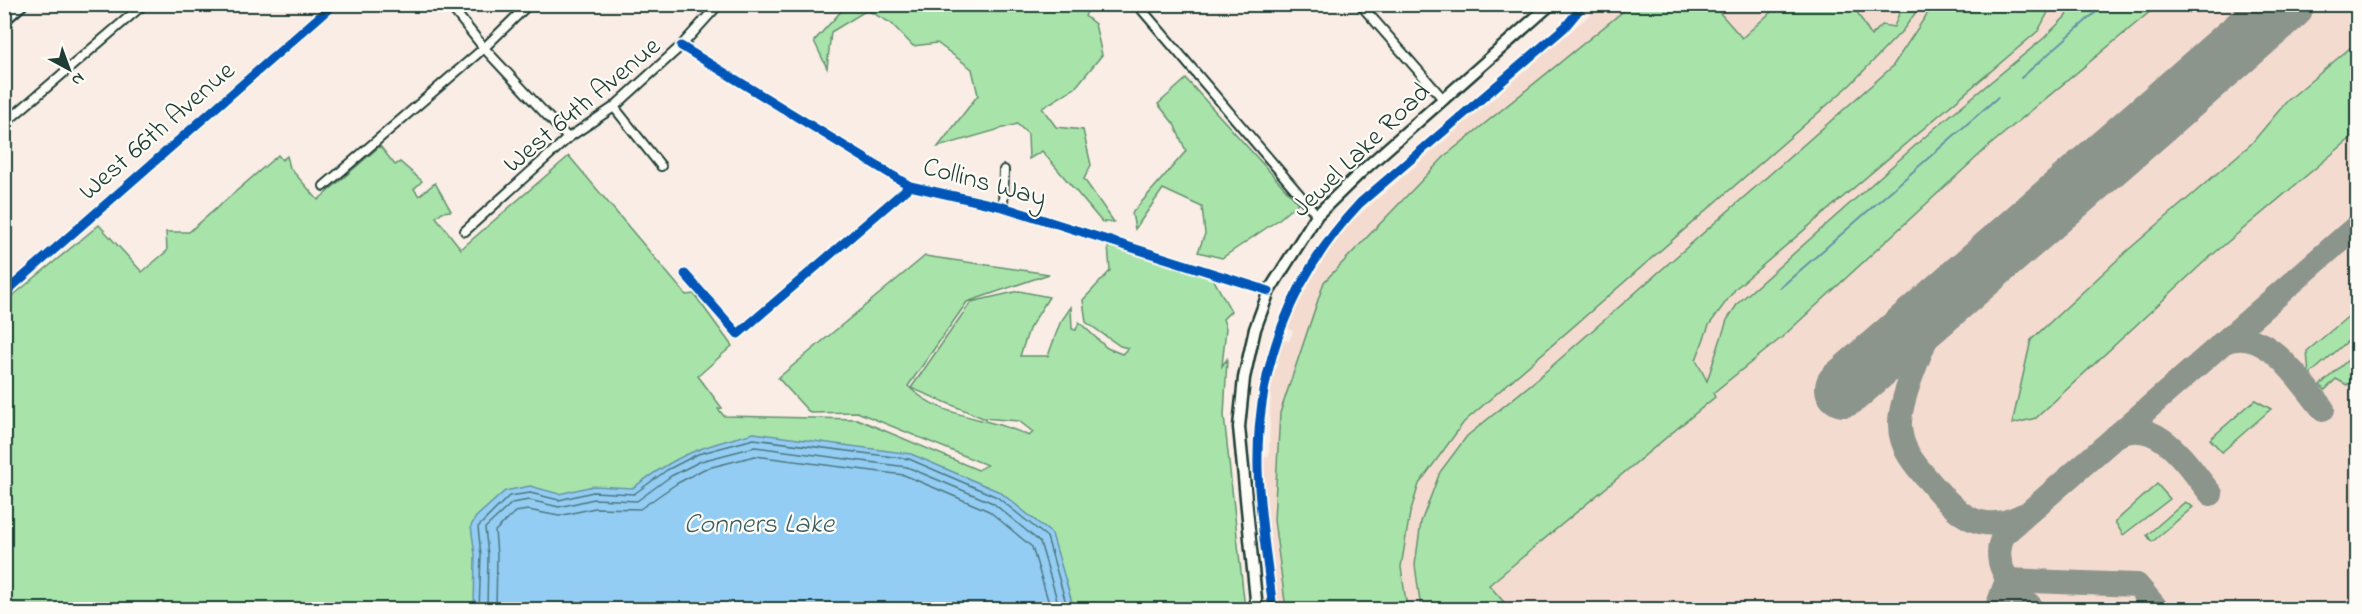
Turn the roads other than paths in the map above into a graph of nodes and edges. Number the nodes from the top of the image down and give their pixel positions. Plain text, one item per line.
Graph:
1 (22, 4) edge
2 (144, 4) edge
3 (334, 4) edge
4 (449, 4) edge
5 (529, 4) edge
6 (719, 4) edge
7 (1137, 4) edge
8 (1360, 4) edge
9 (1551, 4) edge
10 (4, 20) edge
11 (681, 46) junction
12 (484, 48) junction
13 (1444, 100) junction
14 (614, 107) junction
15 (4, 124) edge
16 (568, 138) junction
17 (661, 166) dead end
18 (1004, 170) dead end
19 (324, 186) dead end
20 (910, 186) junction
21 (1003, 207) junction
22 (1317, 215) junction
23 (465, 231) dead end
24 (685, 274) dead end
25 (8, 290) dead end
26 (1269, 291) junction
27 (1257, 609) edge

1 - 10 main road
2 - 15 street
3 - 25 street, West 66th Avenue
4 - 12 street
5 - 12 street
6 - 11 street, West 64th Avenue
7 - 22 street
8 - 13 street
9 - 13 main road, Jewel Lake Road
11 - 14 street, West 64th Avenue
11 - 20 street, Collins Way
12 - 16 street
12 - 19 street
13 - 22 main road, Jewel Lake Road
14 - 16 street, West 64th Avenue
14 - 17 street
16 - 23 street, West 64th Avenue
18 - 21 street
20 - 21 street, Collins Way
20 - 24 street
21 - 26 street, Collins Way
22 - 26 main road, Jewel Lake Road
26 - 27 main road, Jewel Lake Road

